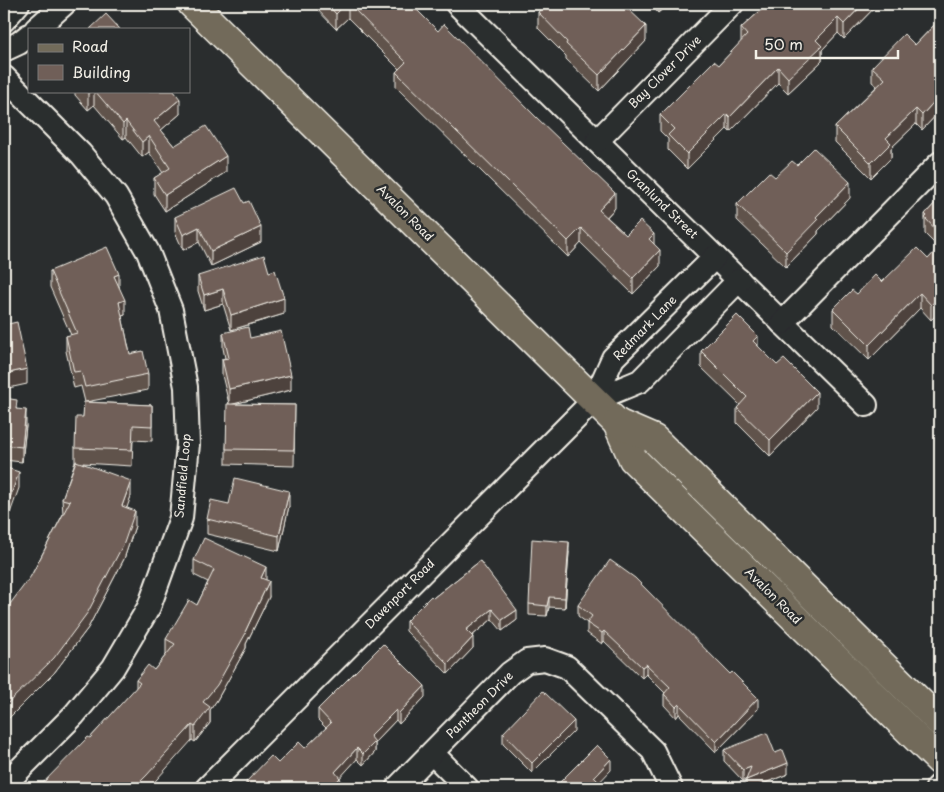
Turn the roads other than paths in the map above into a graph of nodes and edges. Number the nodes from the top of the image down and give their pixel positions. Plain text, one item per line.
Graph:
1 (18, 4) edge
2 (64, 4) edge
3 (192, 4) edge
4 (458, 4) edge
5 (732, 4) edge
6 (4, 20) edge
7 (37, 28) edge
8 (28, 36) edge
9 (4, 50) edge
10 (4, 77) edge
11 (597, 141) junction
12 (940, 163) edge
13 (716, 257) junction
14 (739, 280) junction
15 (668, 303) junction
16 (782, 323) junction
17 (693, 327) junction
18 (594, 400) junction
19 (866, 405) dead end
20 (617, 423) junction
21 (940, 722) edge
22 (432, 753) junction
23 (940, 761) edge
24 (4, 785) edge
25 (940, 785) edge
26 (207, 788) edge
27 (397, 788) edge
28 (467, 788) edge
29 (672, 788) edge
30 (937, 788) edge

1 - 6 street
2 - 7 street
3 - 18 main road, Avalon Road
4 - 11 street, Granlund Street
5 - 11 street, Bay Clover Drive
8 - 9 street
10 - 24 street, Sandfield Loop
11 - 13 street, Granlund Street
12 - 16 street
13 - 14 street, Granlund Street
13 - 15 street, Redmark Lane
14 - 16 street, Granlund Street
14 - 17 street
15 - 17 street
15 - 18 street, Redmark Lane
16 - 19 street, Granlund Street
17 - 18 street
18 - 20 main road, Avalon Road
18 - 26 street, Davenport Road
20 - 21 main road, Avalon Road
20 - 23 main road, Avalon Road
22 - 27 street, Pantheon Drive
22 - 28 street
22 - 29 street, Pantheon Drive
25 - 30 street

